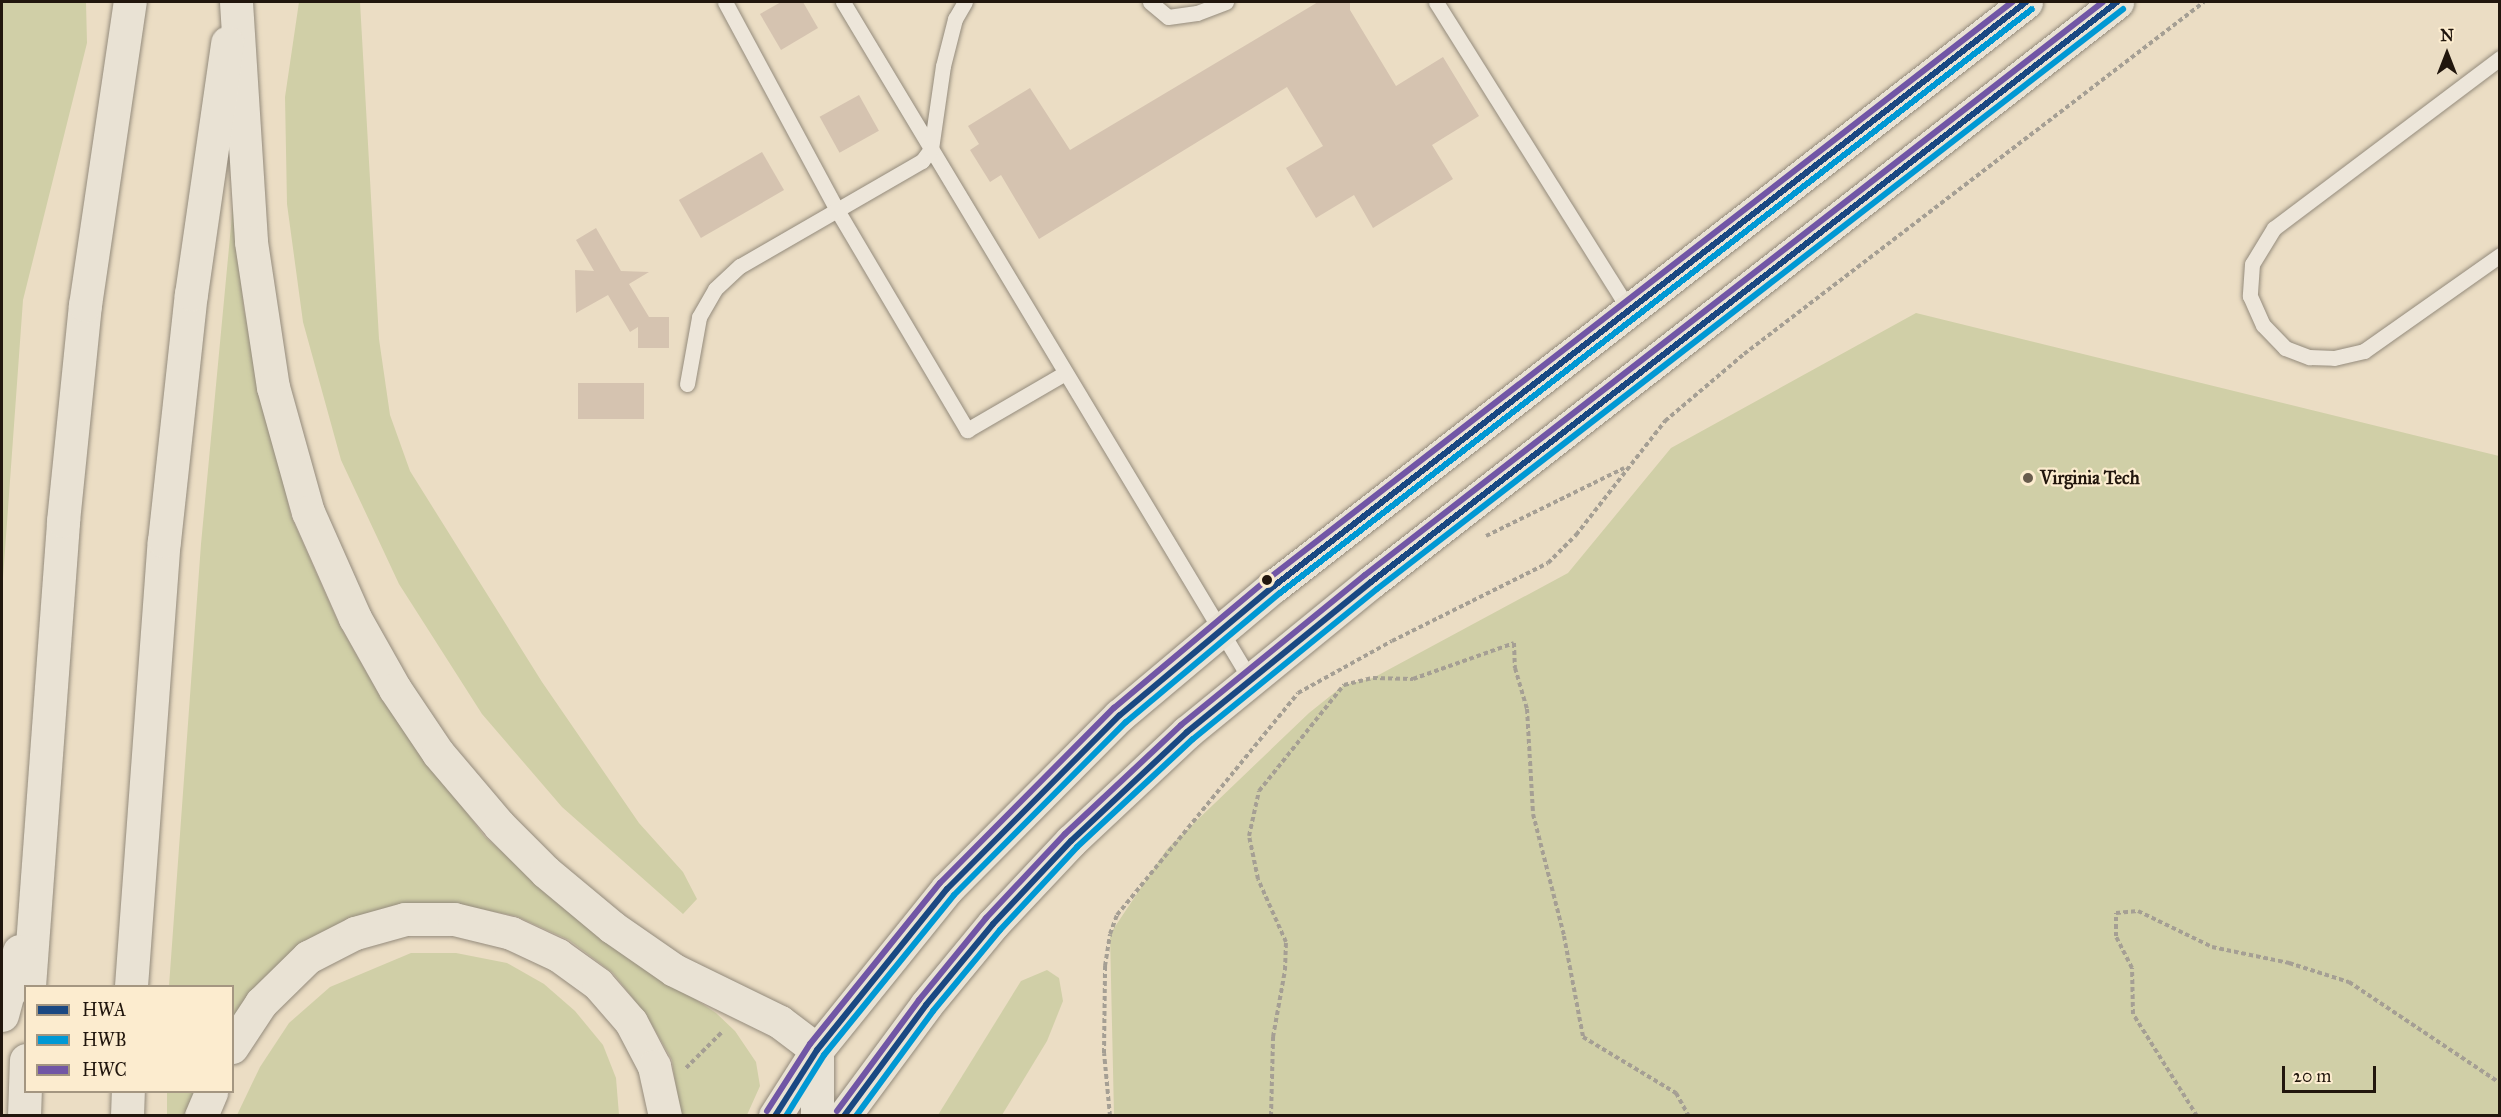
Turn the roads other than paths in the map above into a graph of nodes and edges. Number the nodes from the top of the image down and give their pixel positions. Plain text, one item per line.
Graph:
1 (129, 2) edge
2 (235, 2) edge
3 (725, 2) edge
4 (843, 2) edge
5 (965, 2) edge
6 (1150, 2) edge
7 (1226, 2) edge
8 (1436, 2) edge
9 (2026, 2) edge
10 (2117, 2) edge
11 (2499, 58) edge
12 (931, 148) junction
13 (837, 210) junction
14 (2499, 255) edge
15 (1629, 310) junction
16 (1065, 373) junction
17 (687, 384) dead end
18 (1219, 630) junction
19 (1250, 679) junction
20 (33, 900) junction
21 (28, 985) edge
22 (131, 985) edge
23 (2, 1015) edge
24 (234, 1044) edge
25 (817, 1050) junction
26 (25, 1093) edge
27 (128, 1093) edge
28 (211, 1093) edge
29 (24, 1116) edge
30 (127, 1116) edge
31 (201, 1116) edge
32 (665, 1116) edge
33 (775, 1116) edge
34 (817, 1116) edge
35 (844, 1116) edge

1 - 20 main road
2 - 22 main road
2 - 25 main road
3 - 13 lane
4 - 12 lane
5 - 12 lane
6 - 7 lane
8 - 15 lane
9 - 15 main road
10 - 19 main road
11 - 14 lane
12 - 13 lane
12 - 16 lane
13 - 16 lane
13 - 17 lane
15 - 18 main road
16 - 18 lane
18 - 19 lane
18 - 25 main road
19 - 35 main road
20 - 21 main road
20 - 23 main road
24 - 32 main road
25 - 33 main road
25 - 34 main road
26 - 29 main road
27 - 30 main road
28 - 31 main road

